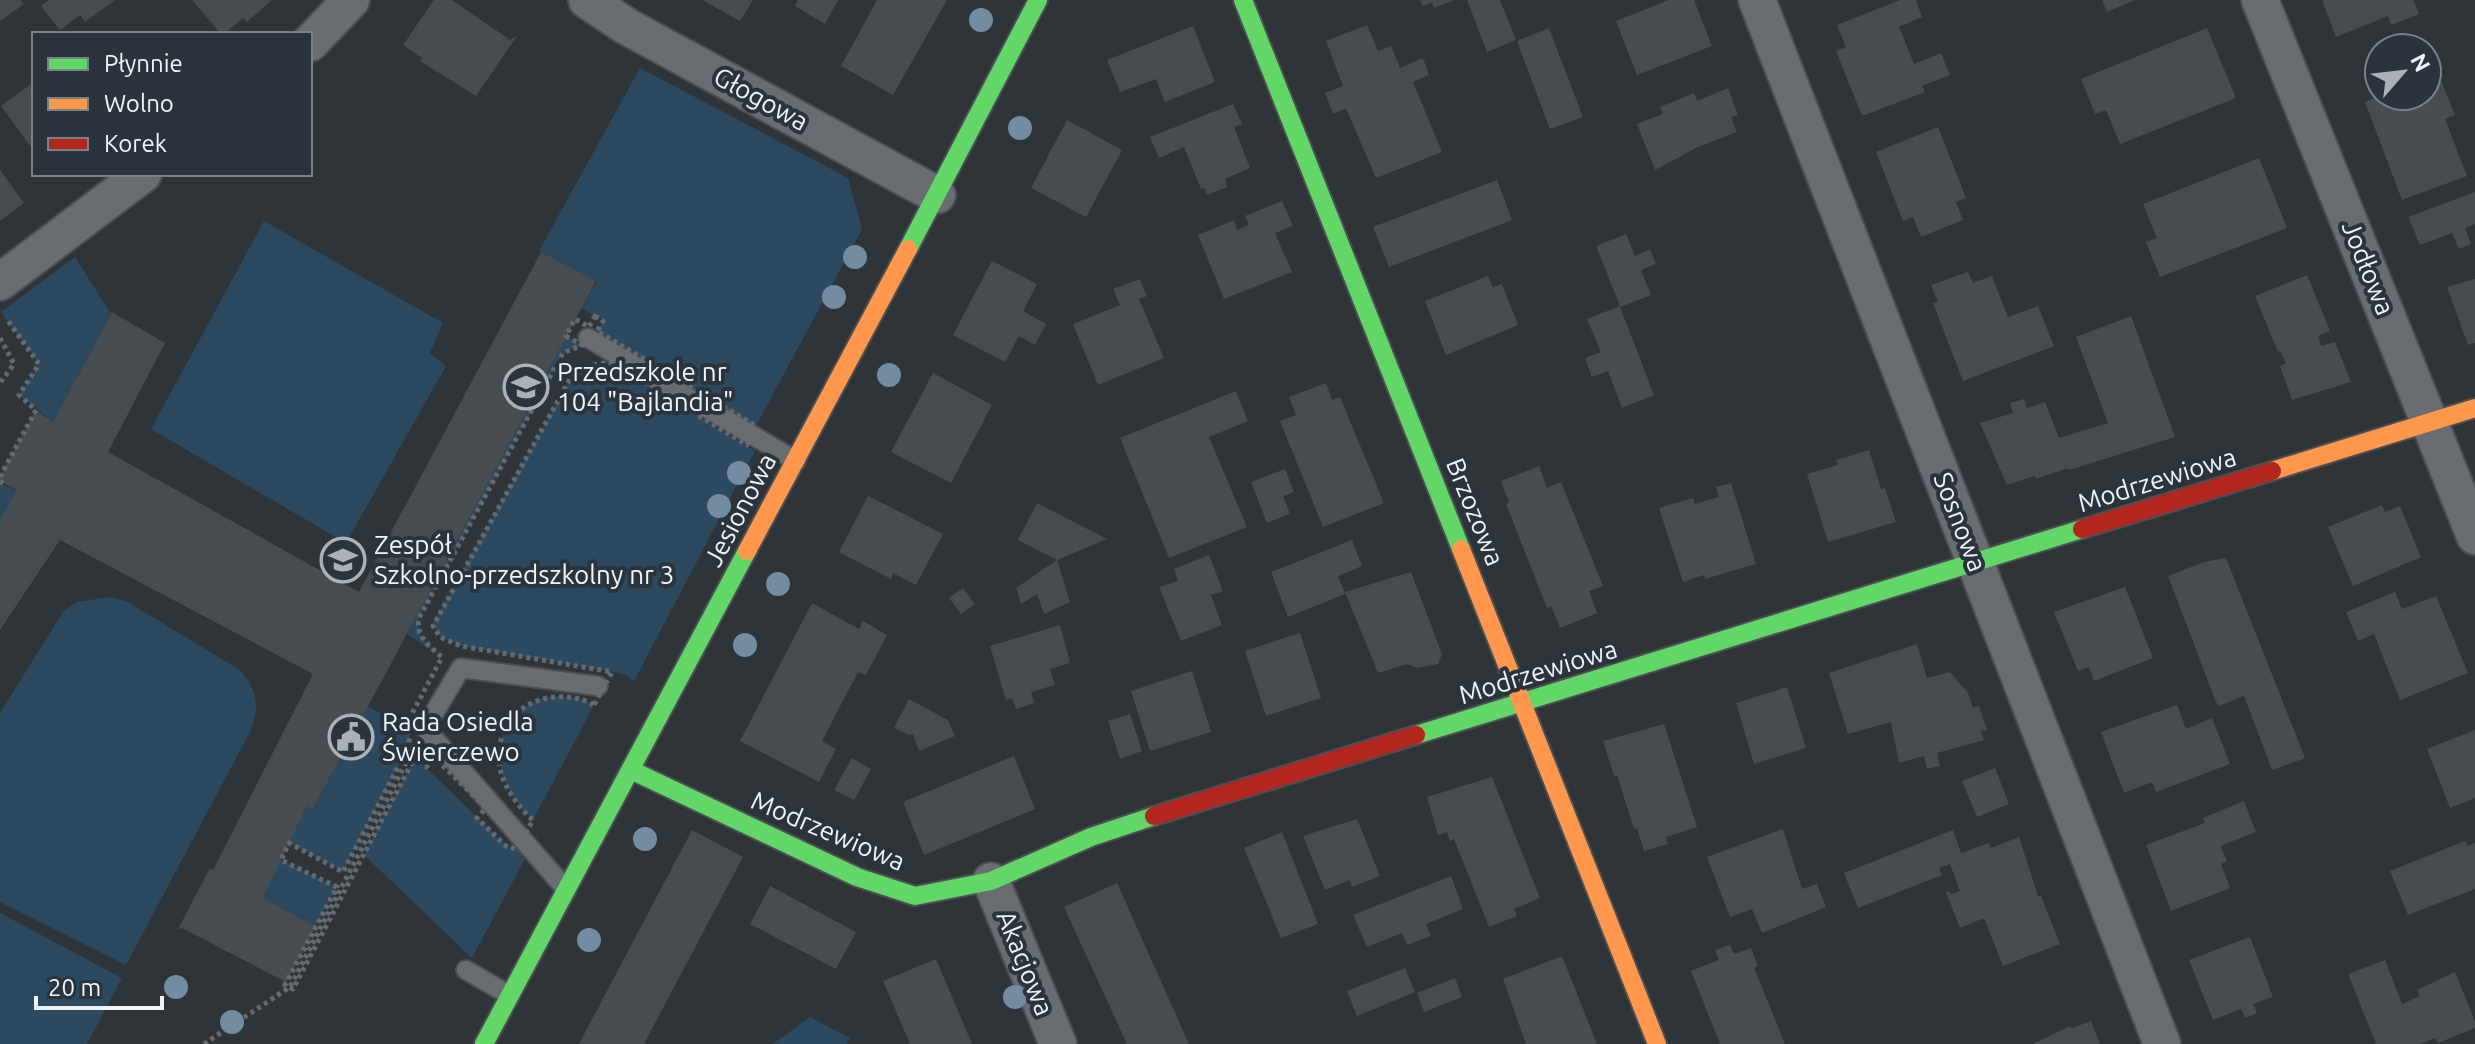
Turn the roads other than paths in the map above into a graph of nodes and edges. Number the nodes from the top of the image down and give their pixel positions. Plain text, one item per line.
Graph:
1 (351, 0) edge
2 (587, 0) edge
3 (1038, 0) edge
4 (1243, 0) edge
5 (1757, 0) edge
6 (2260, 0) edge
7 (312, 41) edge
8 (140, 176) edge
9 (937, 195) junction
10 (0, 282) edge
11 (588, 338) dead end
12 (2475, 408) edge
13 (2430, 422) junction
14 (796, 461) junction
15 (2475, 536) edge
16 (1977, 563) junction
17 (598, 686) dead end
18 (1523, 703) junction
19 (631, 770) junction
20 (991, 881) junction
21 (566, 889) junction
22 (466, 970) dead end
23 (509, 995) junction
24 (484, 1044) edge
25 (1058, 1044) edge
26 (1657, 1044) edge
27 (2162, 1044) edge

1 - 7 street
2 - 9 street, Głogowa
3 - 9 street, Jesionowa
4 - 18 street, Brzozowa
5 - 16 street, Sosnowa
6 - 13 street, Jodłowa
8 - 10 street
9 - 14 street, Jesionowa
11 - 14 lane
12 - 13 street, Modrzewiowa
13 - 15 street, Jodłowa
13 - 16 street, Modrzewiowa
14 - 19 street, Jesionowa
16 - 18 street, Modrzewiowa
16 - 27 street, Sosnowa
17 - 21 lane
18 - 20 street, Modrzewiowa
18 - 26 street, Brzozowa
19 - 20 street, Modrzewiowa
19 - 21 street, Jesionowa
20 - 25 street, Akacjowa
21 - 23 street, Jesionowa
22 - 23 lane
23 - 24 street, Jesionowa

